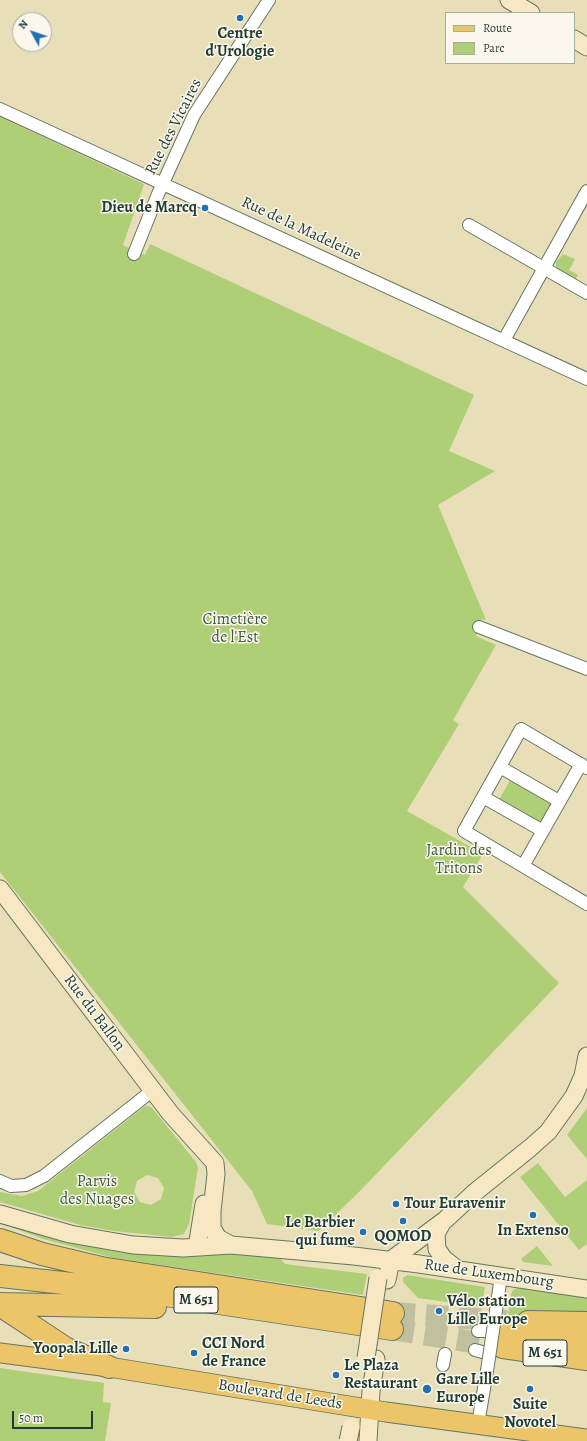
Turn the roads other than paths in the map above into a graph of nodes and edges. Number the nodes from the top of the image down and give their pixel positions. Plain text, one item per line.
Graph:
1 (268, 0) edge
2 (509, 0) edge
3 (529, 12) edge
4 (575, 40) edge
5 (587, 47) edge
6 (0, 109) edge
7 (163, 184) junction
8 (587, 191) edge
9 (469, 225) dead end
10 (134, 254) dead end
11 (543, 268) junction
12 (587, 293) edge
13 (504, 340) junction
14 (587, 379) edge
15 (479, 627) dead end
16 (587, 669) edge
17 (584, 766) edge
18 (500, 767) junction
19 (483, 797) junction
20 (559, 801) junction
21 (543, 831) junction
22 (522, 866) junction
23 (0, 889) edge
24 (587, 904) edge
25 (587, 1056) edge
26 (153, 1090) junction
27 (189, 1136) junction
28 (0, 1182) edge
29 (474, 1192) junction
30 (0, 1214) edge
31 (442, 1223) junction
32 (0, 1227) edge
33 (0, 1240) edge
34 (232, 1245) junction
35 (197, 1247) junction
36 (386, 1260) junction
37 (458, 1270) junction
38 (0, 1276) edge
39 (501, 1276) junction
40 (205, 1285) junction
41 (587, 1289) edge
42 (0, 1304) edge
43 (350, 1323) junction
44 (587, 1323) edge
45 (478, 1331) dead end
46 (499, 1336) junction
47 (587, 1342) edge
48 (475, 1350) dead end
49 (0, 1353) edge
50 (587, 1359) edge
51 (109, 1367) junction
52 (363, 1408) junction
53 (478, 1424) junction
54 (349, 1434) edge
55 (369, 1436) edge
56 (587, 1439) edge

1 - 7 street, Rue des Vicaires
2 - 3 street
4 - 5 street
6 - 7 street, Rue de la Madeleine
7 - 10 street, Rue des Vicaires
7 - 13 street, Rue de la Madeleine
8 - 11 street
9 - 11 street
11 - 12 street
11 - 13 street
13 - 14 street, Rue de la Madeleine
15 - 16 street
17 - 18 street
17 - 20 street
18 - 19 street
18 - 20 street
19 - 21 street
19 - 22 street
20 - 21 street
21 - 22 street
22 - 24 street
23 - 26 street, Rue du Ballon
25 - 29 street
26 - 27 street, Rue du Ballon
26 - 28 street
27 - 34 street, Rue du Ballon
27 - 35 street, Rue du Ballon
29 - 31 street
29 - 36 street
30 - 35 street, Rue de Luxembourg
31 - 36 street
31 - 37 street
32 - 40 highway
33 - 40 highway, M 651
34 - 35 street, Rue de Luxembourg
34 - 36 street, Rue de Luxembourg
36 - 37 street, Rue de Luxembourg
36 - 52 street
37 - 39 street, Rue de Luxembourg
38 - 43 highway, M 651
39 - 41 street, Rue de Luxembourg
39 - 46 street, bridge
40 - 43 highway, M 651
42 - 43 highway
42 - 51 highway
44 - 46 highway
45 - 46 street
46 - 47 highway, M 651
46 - 48 street
46 - 50 highway, M 651
46 - 53 street, bridge
49 - 51 main road, Boulevard de Leeds
51 - 52 main road, Boulevard de Leeds
52 - 53 main road, Boulevard de Leeds
52 - 54 street
52 - 55 street
53 - 56 main road, Boulevard de Leeds

